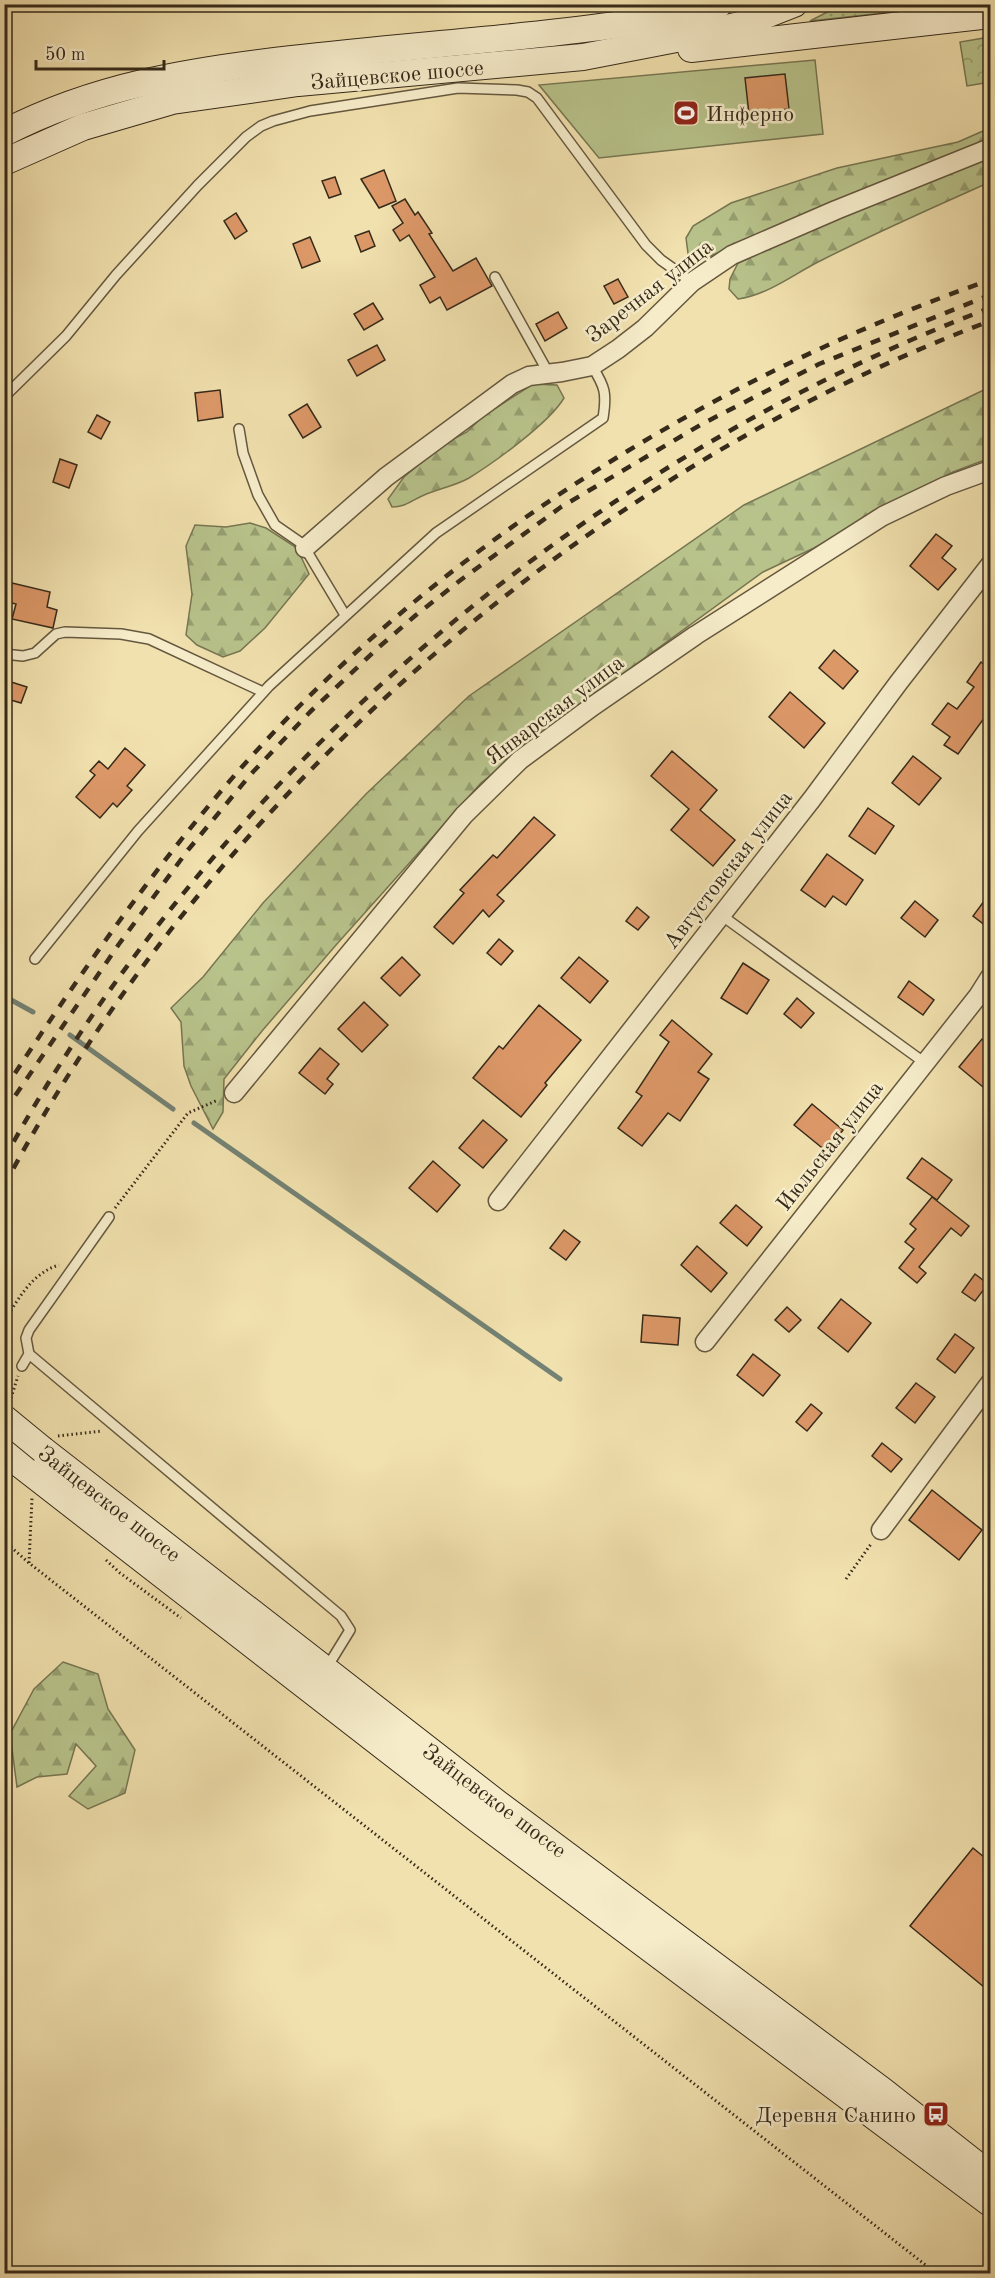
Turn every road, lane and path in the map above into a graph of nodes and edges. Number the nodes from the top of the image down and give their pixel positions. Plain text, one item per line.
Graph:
1 (719, 4) edge
2 (794, 4) edge
3 (990, 15) edge
4 (583, 57) junction
5 (4, 133) edge
6 (990, 148) edge
7 (4, 162) edge
8 (495, 277) dead end
9 (692, 282) junction
10 (592, 366) junction
11 (549, 374) junction
12 (4, 397) edge
13 (239, 429) dead end
14 (990, 470) edge
15 (305, 548) junction
16 (990, 565) edge
17 (345, 615) junction
18 (4, 654) edge
19 (263, 692) junction
20 (721, 915) junction
21 (35, 959) dead end
22 (990, 977) edge
23 (984, 1001) edge
24 (925, 1063) junction
25 (234, 1093) joint
26 (498, 1201) dead end
27 (109, 1217) joint
28 (78, 1259) junction
29 (4, 1322) edge
30 (705, 1341) dead end
31 (29, 1354) junction
32 (22, 1366) joint
33 (990, 1383) edge
34 (8, 1408) edge
35 (104, 1431) dead end
36 (45, 1444) junction
37 (4, 1452) edge
38 (34, 1483) junction
39 (881, 1530) joint
40 (4, 1541) edge
41 (29, 1563) junction
42 (846, 1579) dead end
43 (325, 1671) junction
44 (990, 2175) edge
45 (990, 2203) edge
46 (938, 2274) edge

1 - 5 main road, Зайцевское шоссе
2 - 4 main road, Зайцевское шоссе
3 - 4 main road
4 - 7 main road, Зайцевское шоссе
6 - 9 street, Заречная улица
8 - 11 lane
9 - 10 street, Заречная улица
9 - 12 lane
10 - 11 street, Заречная улица
10 - 17 lane
11 - 15 street, Заречная улица
13 - 15 lane
14 - 25 street, Январская улица
15 - 17 lane
16 - 20 street, Августовская улица
17 - 19 lane
18 - 19 lane
19 - 21 lane
20 - 24 lane
20 - 26 street, Августовская улица
22 - 23 street, Июльская улица
23 - 24 street, Июльская улица
24 - 30 street, Июльская улица
25 - 27 path
27 - 28 lane
28 - 29 path
28 - 31 lane
31 - 32 lane
31 - 43 lane
32 - 34 path
33 - 39 street
34 - 36 main road, Зайцевское шоссе, bridge
35 - 36 path
36 - 43 main road, Зайцевское шоссе
37 - 38 main road, Зайцевское шоссе
38 - 41 path
38 - 45 main road, Зайцевское шоссе
39 - 42 path
40 - 41 path
41 - 46 path
43 - 44 main road, Зайцевское шоссе

